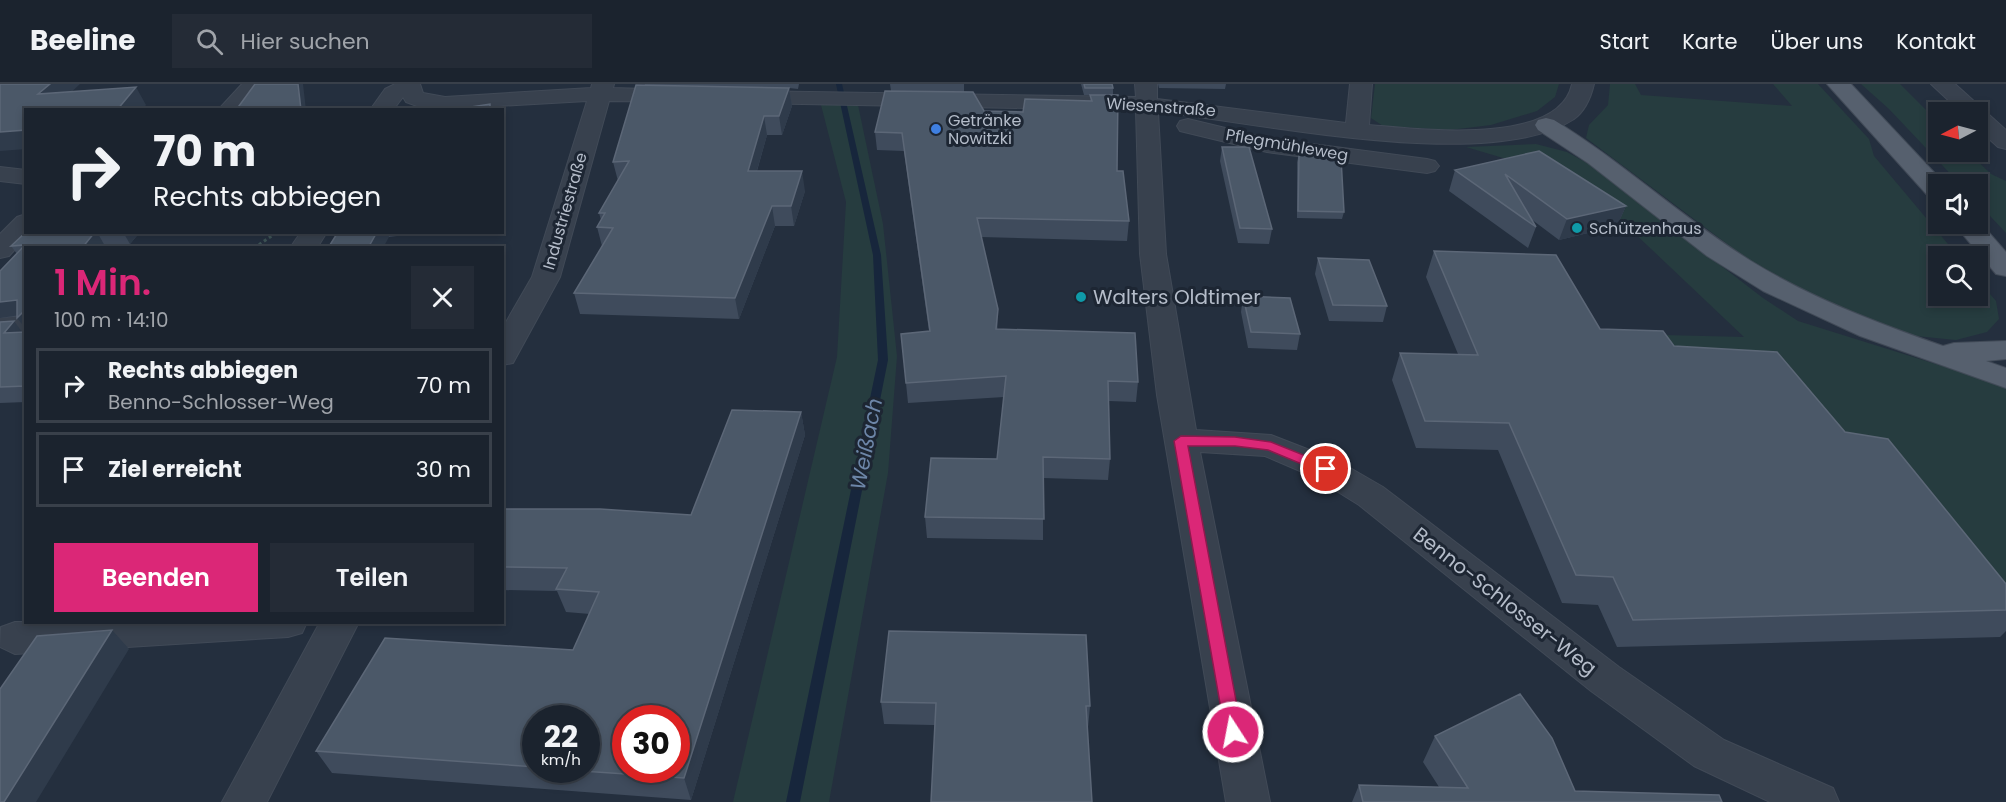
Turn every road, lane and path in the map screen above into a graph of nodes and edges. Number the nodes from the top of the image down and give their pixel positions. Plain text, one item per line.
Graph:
1 (254, 84) edge
2 (409, 84) edge
3 (1361, 84) edge
4 (1583, 84) edge
5 (1838, 84) edge
6 (1942, 84) edge
7 (601, 89) edge
8 (700, 96) edge
9 (723, 97) edge
10 (1147, 102) edge
11 (1962, 102) edge
12 (422, 106) edge
13 (232, 108) edge
14 (382, 108) edge
15 (1546, 125) junction
16 (1988, 126) edge
17 (1357, 130) junction
18 (2006, 142) edge
19 (1427, 166) dead end
20 (0, 174) edge
21 (24, 177) edge
22 (1928, 181) edge
23 (24, 224) edge
24 (274, 234) edge
25 (1975, 234) edge
26 (257, 246) edge
27 (0, 250) edge
28 (2006, 268) edge
29 (512, 324) edge
30 (24, 325) edge
31 (0, 327) edge
32 (1917, 347) junction
33 (504, 350) edge
34 (2006, 350) edge
35 (2006, 378) edge
36 (1181, 441) junction
37 (258, 624) edge
38 (339, 624) edge
39 (14, 640) edge
40 (244, 802) edge
41 (1248, 802) edge
42 (1817, 802) edge

1 - 13 street
2 - 12 street
2 - 14 street
3 - 17 street
4 - 15 street, Wiesenstraße
5 - 22 main road
6 - 11 street
7 - 8 street
7 - 12 street
7 - 29 street, Industriestraße
9 - 10 street, Wiesenstraße
10 - 17 street, Wiesenstraße
10 - 19 street, Pflegmühleweg
10 - 36 street
15 - 17 street, Wiesenstraße
15 - 32 main road
16 - 18 street
20 - 21 street
23 - 27 street
24 - 26 path
25 - 28 main road
29 - 33 street, Industriestraße
30 - 31 street
32 - 34 main road
32 - 35 main road
36 - 41 street
36 - 42 street, Benno-Schlosser-Weg
37 - 39 street
38 - 40 street

